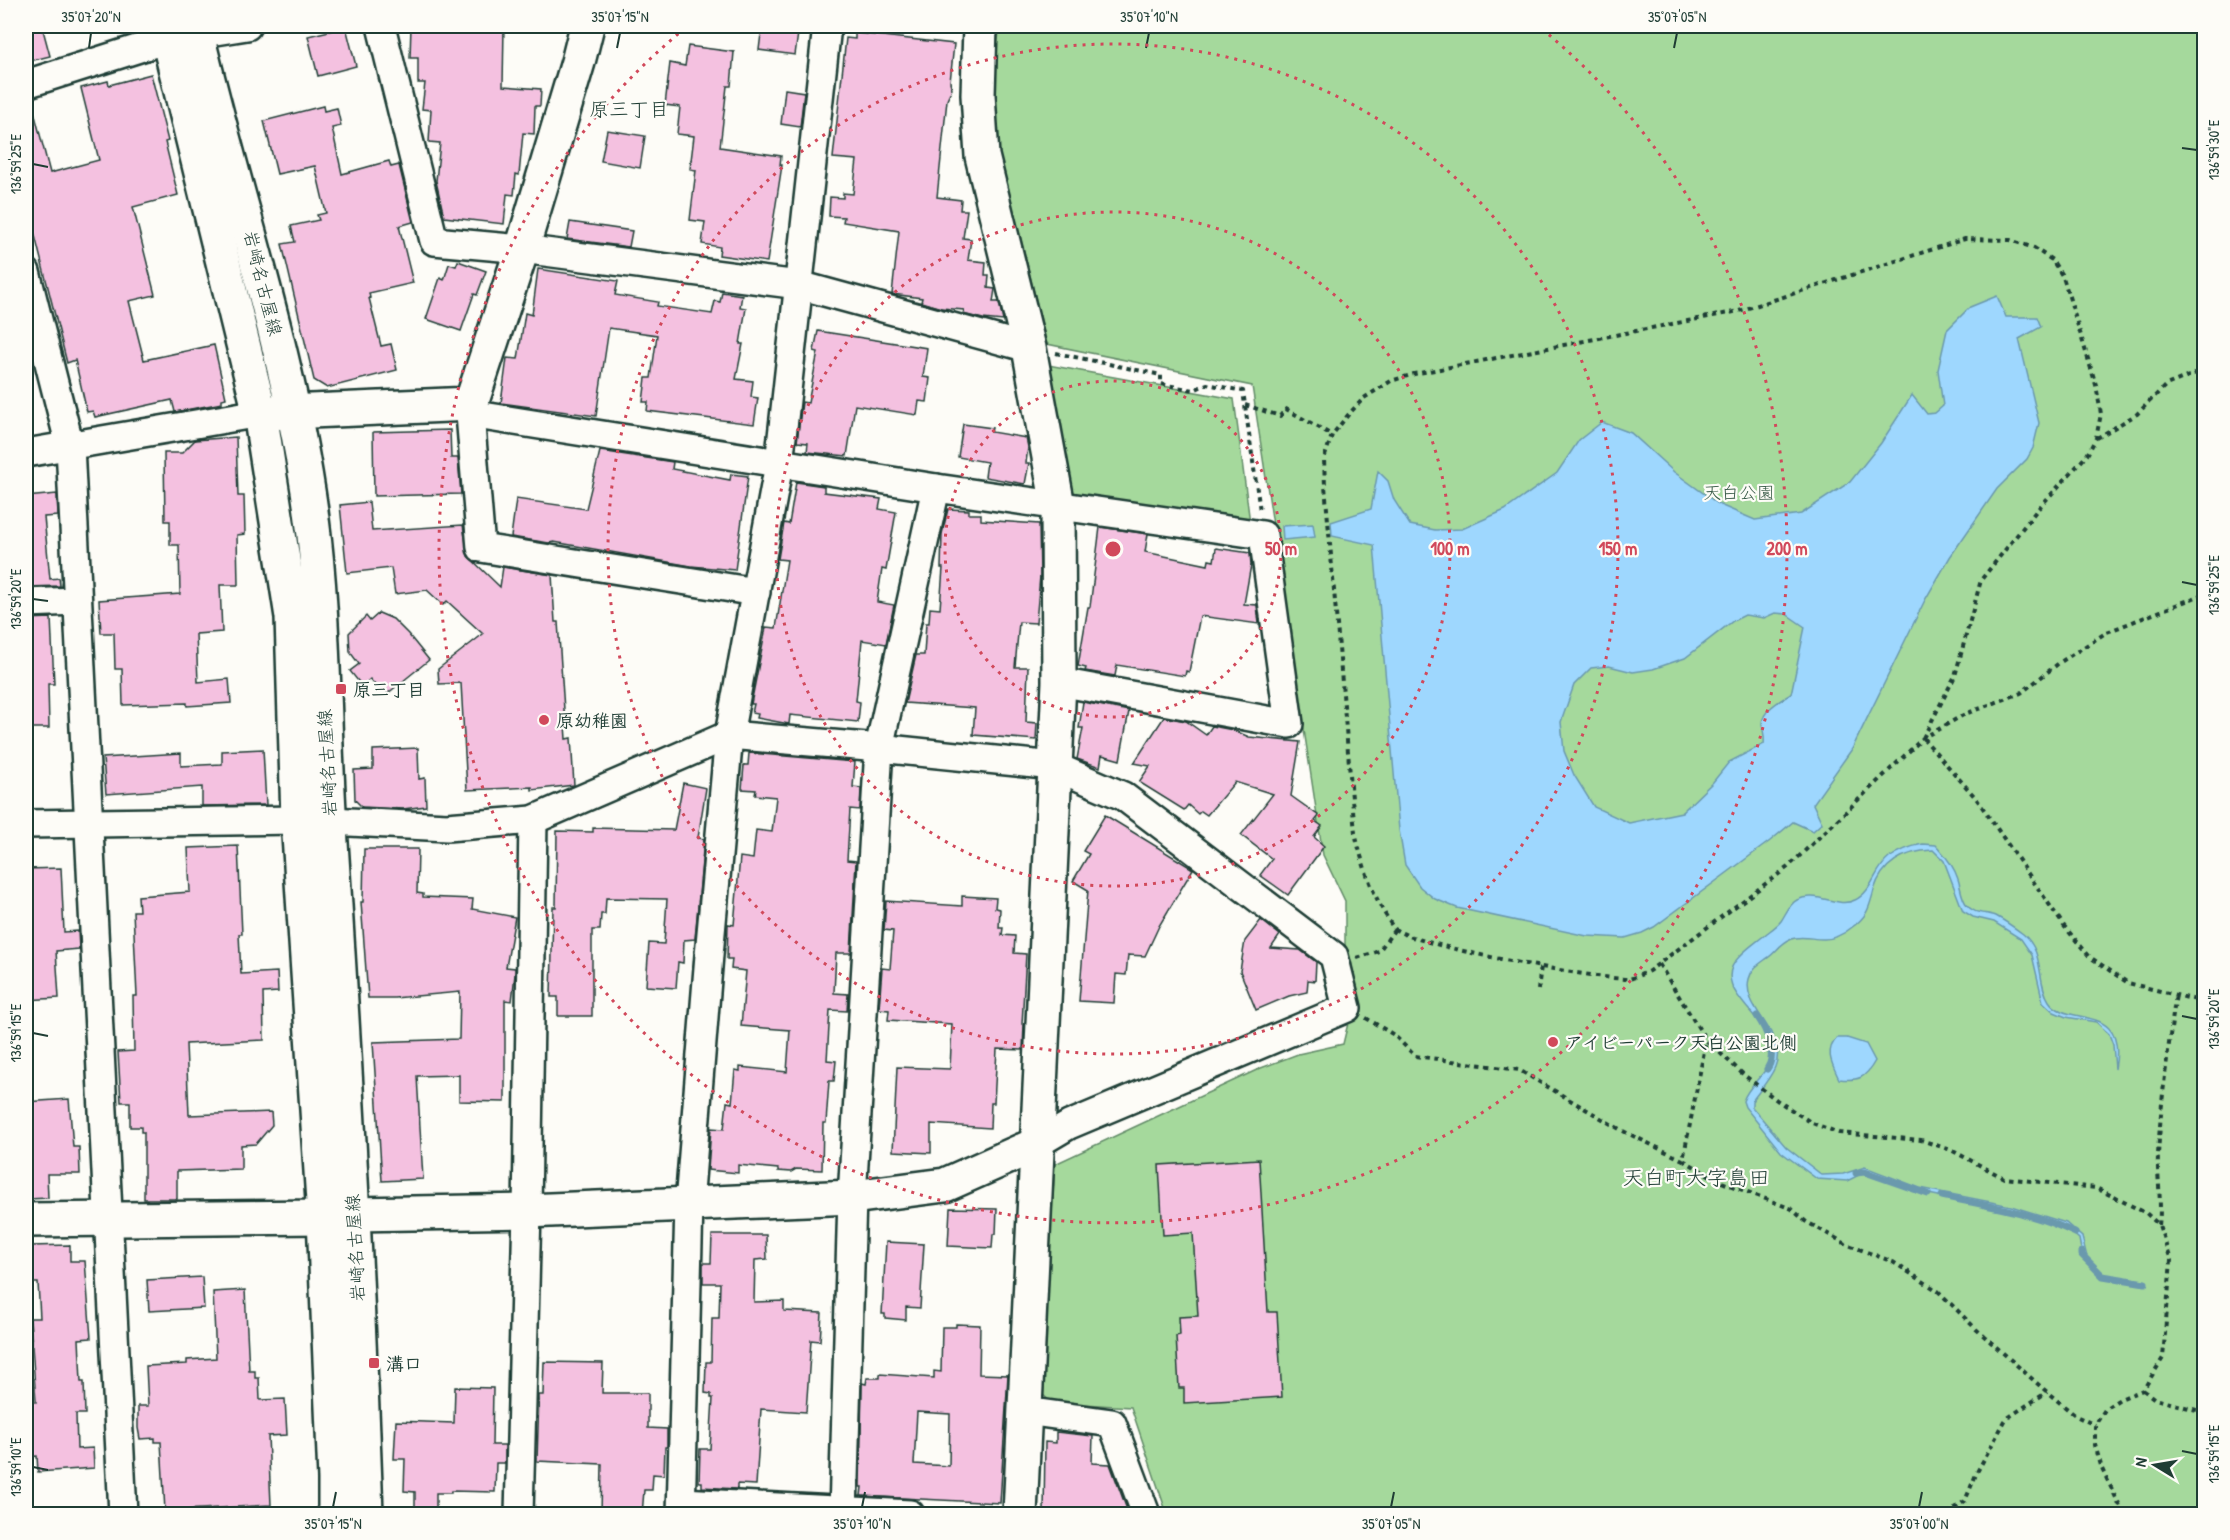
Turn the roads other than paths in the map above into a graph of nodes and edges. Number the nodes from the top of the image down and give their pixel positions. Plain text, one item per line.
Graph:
1 (247, 26) edge
2 (381, 26) edge
3 (587, 26) edge
4 (827, 26) edge
5 (974, 26) edge
6 (181, 31) edge
7 (26, 84) edge
8 (522, 249) junction
9 (26, 272) edge
10 (799, 285) junction
11 (1029, 348) junction
12 (470, 409) junction
13 (294, 411) junction
14 (260, 413) junction
15 (70, 446) junction
16 (26, 453) edge
17 (779, 464) junction
18 (936, 488) junction
19 (1058, 506) junction
20 (756, 592) junction
21 (77, 601) junction
22 (26, 603) edge
23 (1059, 681) junction
24 (729, 735) junction
25 (879, 748) junction
26 (1054, 766) junction
27 (533, 820) junction
28 (314, 821) junction
29 (88, 822) junction
30 (26, 824) edge
31 (1037, 1144) junction
32 (852, 1197) junction
33 (689, 1204) junction
34 (527, 1211) junction
35 (338, 1216) junction
36 (108, 1219) junction
37 (26, 1220) edge
38 (1025, 1411) junction
39 (681, 1508) edge
40 (843, 1513) edge
41 (123, 1515) edge
42 (335, 1515) edge
43 (366, 1515) edge
44 (519, 1515) edge
45 (910, 1515) edge
46 (1020, 1515) edge
47 (1146, 1515) edge

1 - 6 street
2 - 8 street
3 - 8 street
4 - 10 street
5 - 11 street
6 - 7 street
6 - 13 street, 岩崎名古屋線
6 - 14 street, 岩崎名古屋線
8 - 10 street
8 - 12 street
9 - 15 street
10 - 11 street
10 - 17 street
11 - 19 street
12 - 13 street
12 - 17 street
12 - 20 street
13 - 14 street
13 - 28 street, 岩崎名古屋線
14 - 15 street
14 - 28 street, 岩崎名古屋線
15 - 16 street
15 - 21 street
17 - 18 street
17 - 20 street
18 - 19 street
18 - 25 street
19 - 23 street
19 - 23 street
20 - 24 street
21 - 22 street
21 - 29 street
23 - 26 street
24 - 25 street
24 - 27 street
24 - 33 street
25 - 26 street
25 - 32 street
26 - 31 street
26 - 31 street
27 - 28 street
27 - 34 street
28 - 29 street
28 - 35 street, 岩崎名古屋線
29 - 30 street
29 - 36 street
31 - 32 street
31 - 38 street
32 - 33 street
32 - 40 street
33 - 34 street
33 - 39 street
34 - 35 street
34 - 44 street
35 - 36 street
35 - 42 street, 岩崎名古屋線
35 - 43 street, 岩崎名古屋線
36 - 37 street
36 - 41 street
38 - 46 street
38 - 47 street
39 - 40 street
40 - 45 street

